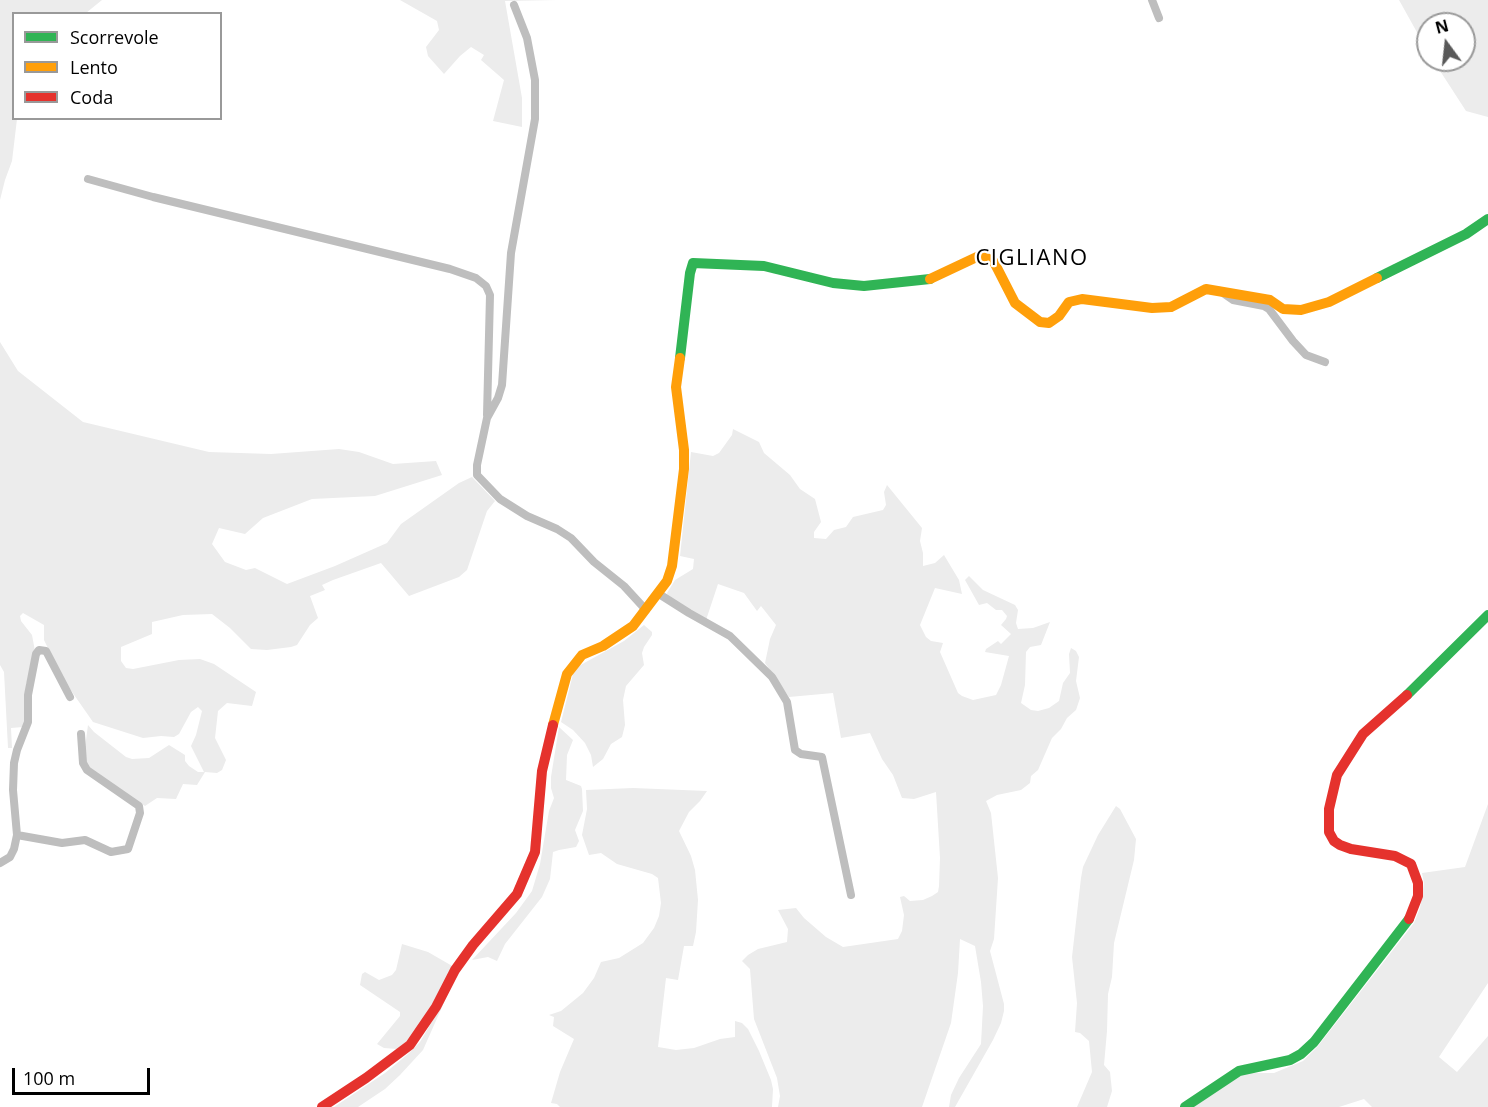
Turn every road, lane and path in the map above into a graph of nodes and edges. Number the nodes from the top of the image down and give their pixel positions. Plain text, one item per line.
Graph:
1 (1152, 0) edge
2 (514, 5) dead end
3 (1159, 18) dead end
4 (88, 179) dead end
5 (1488, 219) edge
6 (1220, 291) junction
7 (1325, 362) dead end
8 (487, 418) junction
9 (659, 594) junction
10 (646, 610) junction
11 (1488, 615) edge
12 (70, 697) dead end
13 (81, 734) dead end
14 (17, 835) junction
15 (0, 863) edge
16 (851, 895) dead end
17 (322, 1107) edge
18 (1185, 1107) edge

1 - 3 street
2 - 8 street
4 - 8 street
5 - 6 street
6 - 7 street
6 - 9 street
8 - 10 street
9 - 10 street
9 - 16 street
10 - 17 street
11 - 18 street
12 - 14 street
13 - 14 street
14 - 15 street

